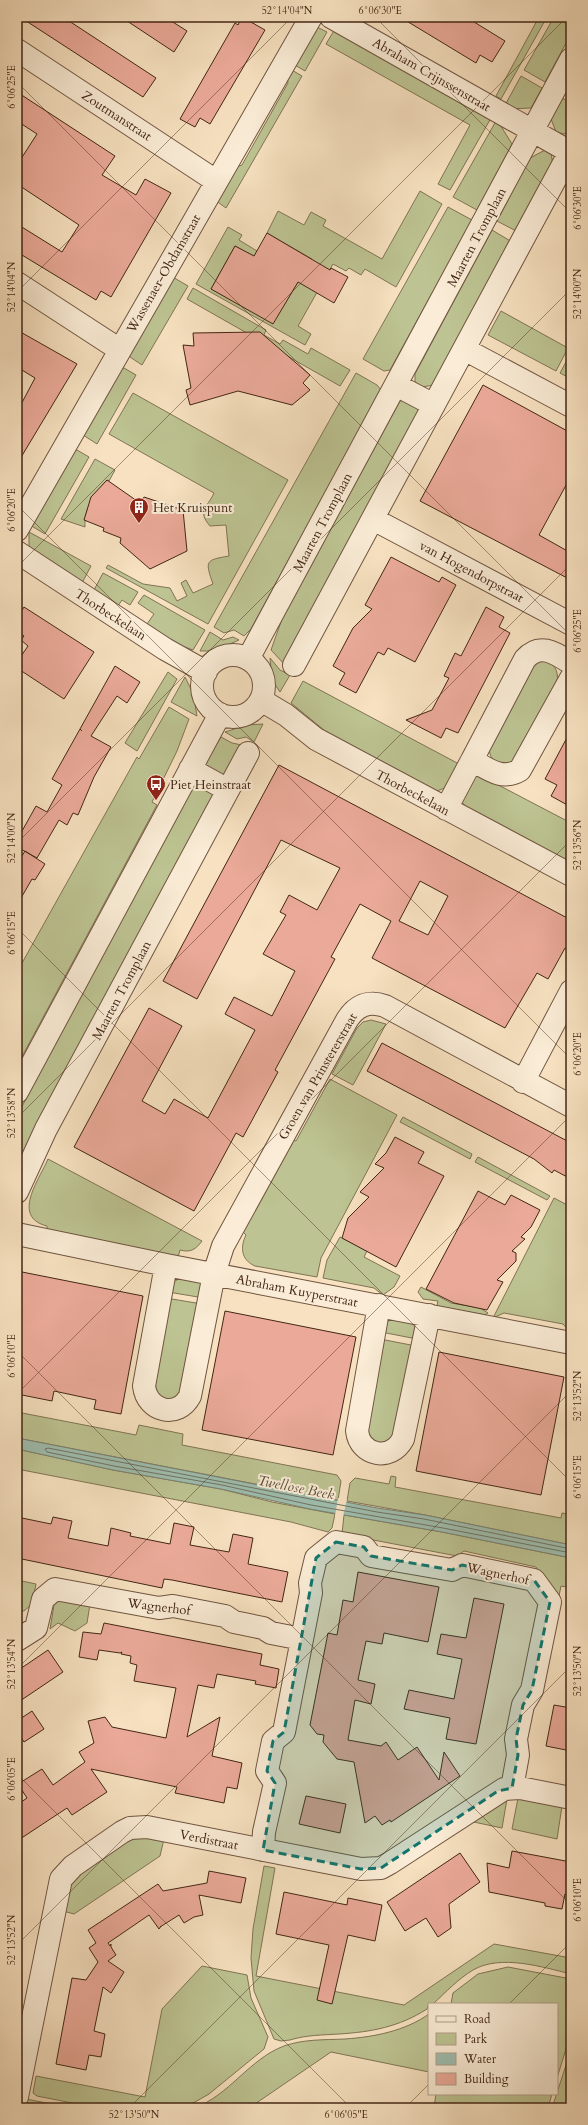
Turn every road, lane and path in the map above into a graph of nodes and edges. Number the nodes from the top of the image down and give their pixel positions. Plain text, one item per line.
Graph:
1 (311, 17) edge
2 (331, 17) edge
3 (17, 50) edge
4 (571, 59) edge
5 (533, 132) junction
6 (570, 151) edge
7 (216, 181) junction
8 (17, 283) edge
9 (464, 349) junction
10 (120, 350) junction
11 (396, 385) junction
12 (434, 405) junction
13 (571, 406) edge
14 (373, 519) junction
15 (17, 530) edge
16 (17, 552) edge
17 (571, 624) edge
18 (248, 660) junction
19 (571, 663) edge
20 (294, 665) dead end
21 (206, 672) junction
22 (571, 678) edge
23 (261, 700) junction
24 (220, 714) junction
25 (248, 753) dead end
26 (472, 760) junction
27 (190, 769) junction
28 (228, 790) junction
29 (446, 809) junction
30 (571, 875) edge
31 (571, 991) edge
32 (523, 1082) junction
33 (17, 1092) edge
34 (571, 1106) edge
35 (17, 1192) edge
36 (17, 1234) edge
37 (166, 1265) junction
38 (214, 1274) junction
39 (379, 1305) junction
40 (429, 1315) junction
41 (571, 1342) edge
42 (302, 1639) junction
43 (17, 1640) edge
44 (512, 1788) junction
45 (571, 1798) edge
46 (263, 1850) junction
47 (21, 2052) edge
48 (17, 2097) edge

1 - 7 street, Wassenaer-Obdamstraat
2 - 5 street, Abraham Crijnssenstraat
3 - 7 street, Zoutmanstraat
4 - 5 street, Maarten Tromplaan
5 - 6 street
5 - 11 street, Maarten Tromplaan
6 - 9 street
7 - 10 street, Wassenaer-Obdamstraat
8 - 10 street
9 - 12 street
9 - 13 street
10 - 15 street, Wassenaer-Obdamstraat
11 - 12 street
11 - 18 street, Maarten Tromplaan
12 - 14 street
14 - 17 street, van Hogendorpstraat
14 - 20 street
16 - 21 street, Thorbeckelaan
18 - 21 street
18 - 23 street
19 - 26 street
21 - 24 street
22 - 26 street
23 - 24 street
23 - 29 street, Thorbeckelaan
24 - 27 street
25 - 28 street, Maarten Tromplaan
26 - 29 street
27 - 28 street
27 - 33 street
28 - 35 street, Maarten Tromplaan
29 - 30 street, Thorbeckelaan
31 - 32 street
32 - 34 street, Groen van Prinstererstraat
32 - 38 street, Groen van Prinstererstraat
36 - 37 street, Abraham Kuyperstraat
37 - 38 street, Abraham Kuyperstraat
37 - 38 street
38 - 39 street, Abraham Kuyperstraat
39 - 40 street, Abraham Kuyperstraat
39 - 40 street
40 - 41 street, Abraham Kuyperstraat
42 - 43 street, Wagnerhof
42 - 44 street, Wagnerhof
42 - 46 street, Wagnerhof
44 - 45 street, Verdistraat
44 - 46 street, Verdistraat
46 - 47 street, Verdistraat
47 - 48 street, Verdistraat

